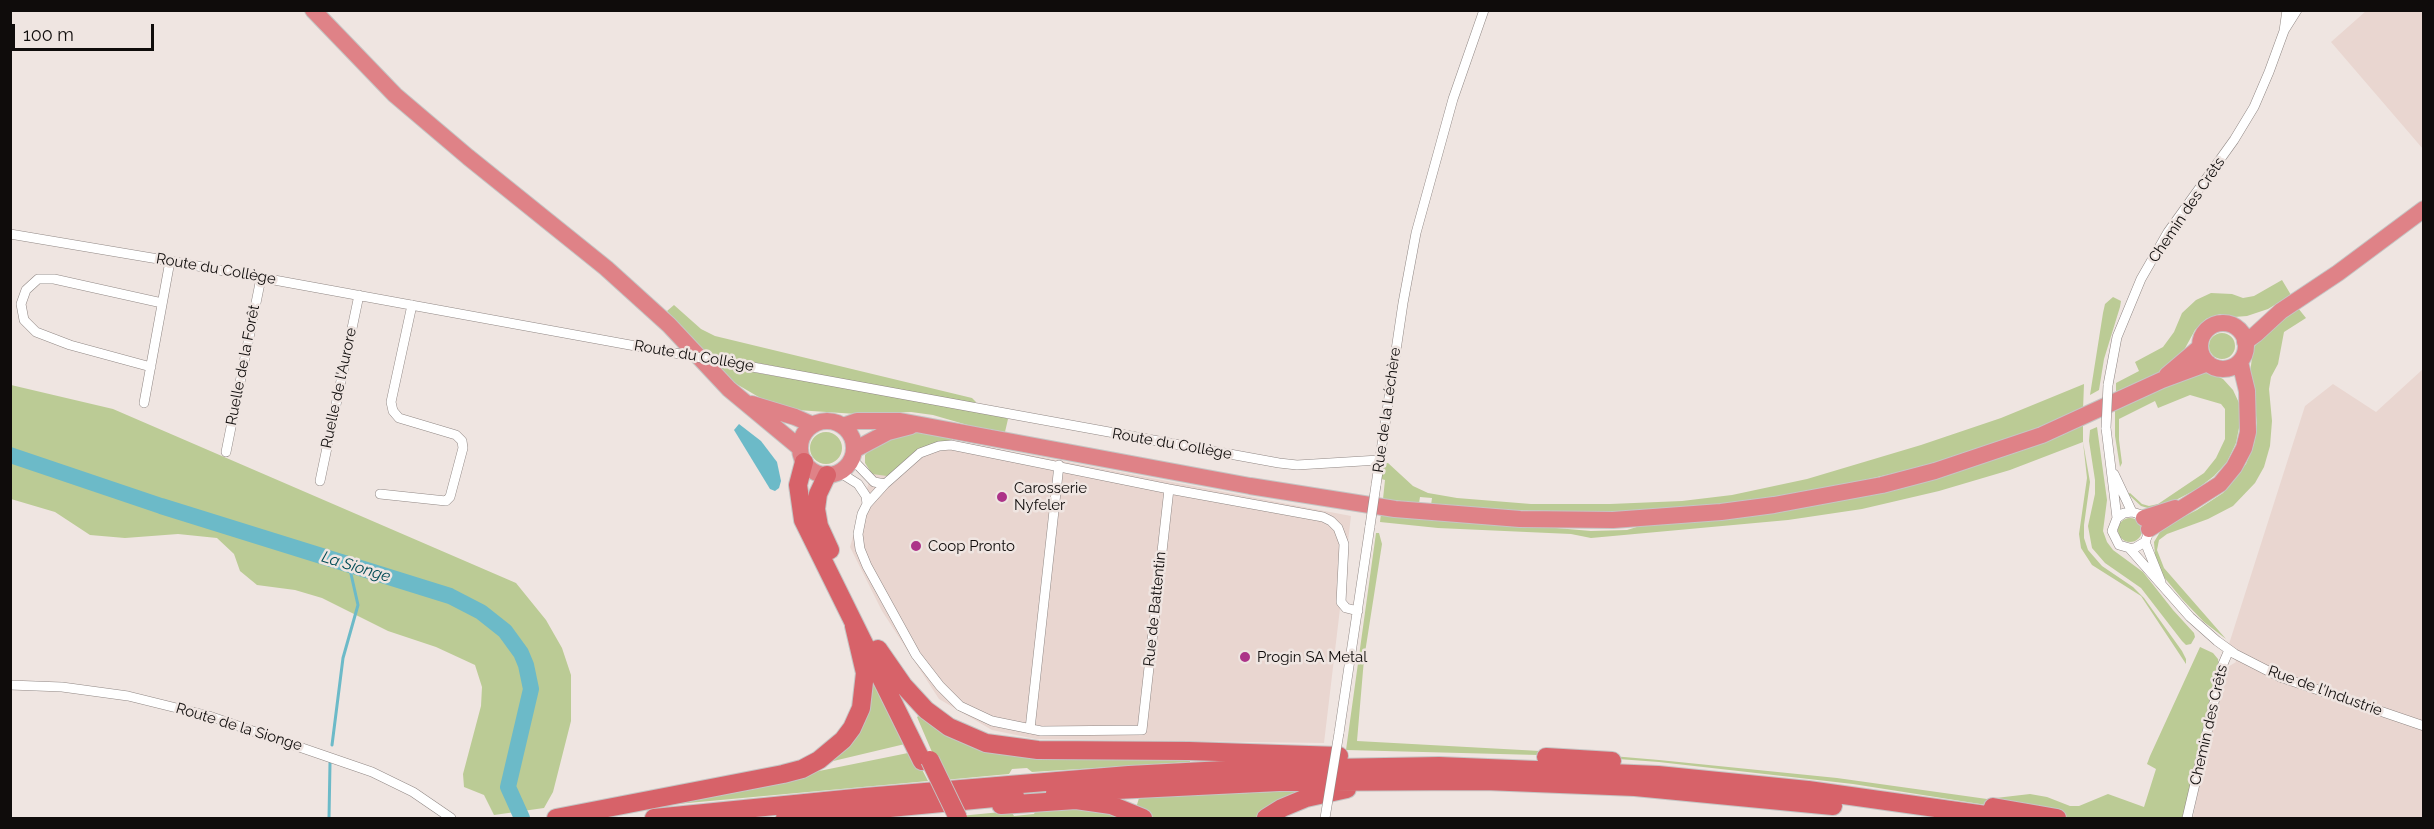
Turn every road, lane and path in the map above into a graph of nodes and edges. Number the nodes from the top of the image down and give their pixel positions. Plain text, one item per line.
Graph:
1 (313, 10) edge
2 (1484, 10) edge
3 (2287, 10) edge
4 (2297, 10) edge
5 (2284, 31) junction
6 (2424, 209) edge
7 (10, 234) edge
8 (170, 261) junction
9 (261, 278) junction
10 (358, 294) junction
11 (162, 303) junction
12 (412, 305) junction
13 (2241, 335) junction
14 (2200, 347) junction
15 (2208, 363) junction
16 (2233, 366) junction
17 (151, 367) junction
18 (2162, 380) junction
19 (742, 400) junction
20 (144, 403) dead end
21 (813, 425) junction
22 (917, 425) junction
23 (843, 426) junction
24 (226, 452) dead end
25 (853, 454) junction
26 (802, 455) junction
27 (1379, 460) junction
28 (1059, 465) junction
29 (2111, 466) junction
30 (833, 474) junction
31 (320, 481) dead end
32 (885, 484) junction
33 (1169, 489) junction
34 (380, 494) dead end
35 (867, 504) junction
36 (2117, 518) junction
37 (2143, 525) junction
38 (2130, 549) junction
39 (2164, 587) junction
40 (1358, 611) junction
41 (854, 626) junction
42 (878, 649) junction
43 (2229, 650) junction
44 (10, 685) edge
45 (2424, 726) edge
46 (1030, 729) junction
47 (926, 761) junction
48 (1417, 780) junction
49 (562, 818) edge
50 (451, 819) edge
51 (654, 819) edge
52 (785, 819) edge
53 (855, 819) edge
54 (950, 819) edge
55 (958, 819) edge
56 (1143, 819) edge
57 (1266, 819) edge
58 (1325, 819) edge
59 (1927, 819) edge
60 (2007, 819) edge
61 (2056, 819) edge
62 (2187, 819) edge

1 - 19 highway
2 - 27 street, Rue de la Léchère
3 - 5 street, Chemin des Crêts
4 - 5 street, Chemin des Crêts
5 - 29 street, Chemin des Crêts, bridge
6 - 13 highway
7 - 8 street, Route du Collège
8 - 9 street, Route du Collège
8 - 11 street
9 - 10 street, Route du Collège
9 - 24 street, Ruelle de la Forêt
10 - 12 street, Route du Collège
10 - 31 street, Ruelle de l'Aurore
11 - 17 street
11 - 17 street
12 - 27 street, Route du Collège, bridge
12 - 34 street
13 - 14 highway
13 - 16 highway
14 - 15 highway
14 - 18 highway
15 - 16 highway
15 - 18 highway
16 - 37 highway
17 - 20 street
18 - 22 highway
19 - 21 highway
19 - 26 highway
21 - 23 highway
21 - 26 highway
22 - 23 highway
22 - 25 highway
23 - 25 highway
25 - 30 highway
25 - 32 street
26 - 30 highway
26 - 41 highway
27 - 40 street, Rue de la Léchère, bridge
28 - 32 street
28 - 33 street
28 - 46 street
29 - 36 street, Chemin des Crêts
29 - 37 street, Chemin des Crêts
30 - 35 street
30 - 42 highway
32 - 35 street
33 - 40 street
33 - 46 street, Rue de Battentin
35 - 46 street, Rue de Battentin
36 - 37 street
36 - 38 street, Chemin des Crêts
37 - 38 street
37 - 39 street, Chemin des Crêts
38 - 39 street, Chemin des Crêts
39 - 43 street, Chemin des Crêts
40 - 58 street, Rue de la Léchère, bridge
41 - 47 highway
41 - 49 highway
42 - 47 highway
42 - 61 highway
43 - 45 street, Rue de l'Industrie
43 - 62 street, Chemin des Crêts
44 - 50 street, Route de la Sionge
47 - 54 highway
47 - 55 highway, bridge
48 - 52 highway
48 - 57 highway
48 - 59 highway
51 - 60 highway
53 - 56 highway

